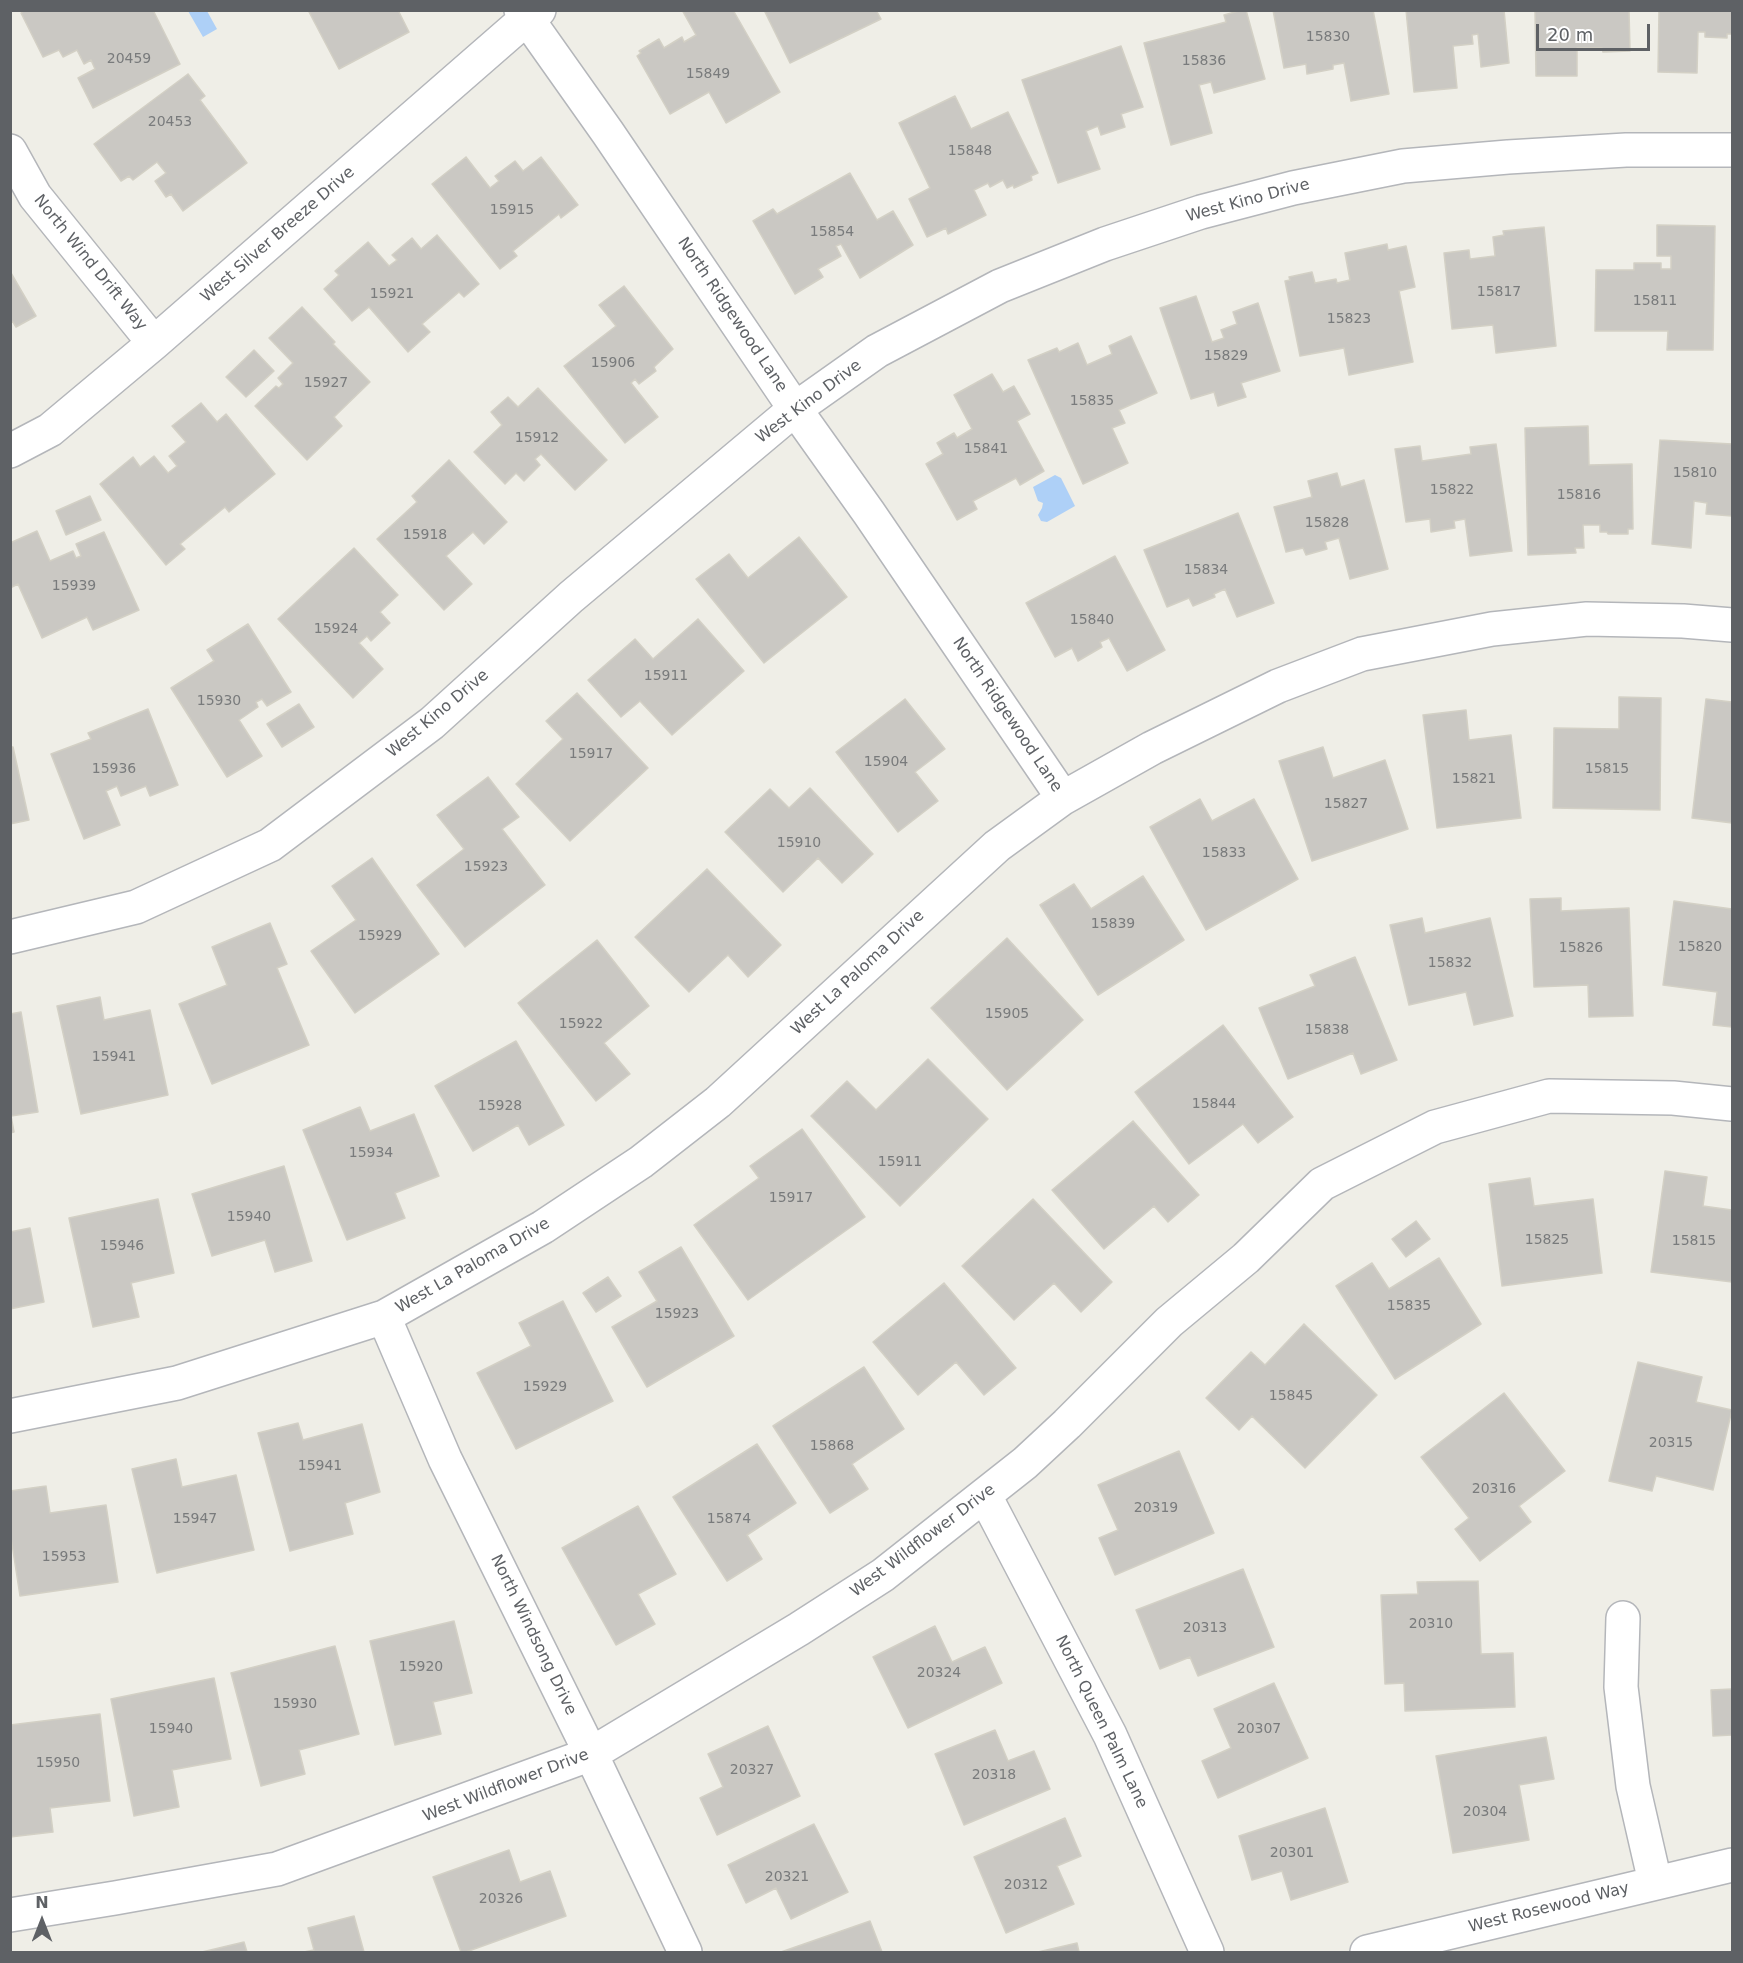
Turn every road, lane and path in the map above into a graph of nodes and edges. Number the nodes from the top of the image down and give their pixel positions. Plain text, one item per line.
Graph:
1 (529, 13) edge
2 (1732, 150) edge
3 (10, 151) edge
4 (154, 343) junction
5 (795, 409) junction
6 (10, 451) edge
7 (1732, 625) edge
8 (1063, 798) junction
9 (10, 937) edge
10 (1732, 1104) edge
11 (384, 1317) junction
12 (10, 1416) edge
13 (985, 1496) junction
14 (1623, 1618) dead end
15 (591, 1754) junction
16 (1732, 1864) edge
17 (1655, 1882) junction
18 (10, 1915) edge
19 (685, 1953) edge
20 (1207, 1953) edge
21 (1367, 1953) edge

1 - 4 street, West Silver Breeze Drive
1 - 5 street, North Ridgewood Lane
2 - 5 street, West Kino Drive
3 - 4 street, North Wind Drift Way
4 - 6 street, West Silver Breeze Drive
5 - 8 street, North Ridgewood Lane
5 - 9 street, West Kino Drive
7 - 8 street, West La Paloma Drive
8 - 11 street, West La Paloma Drive
10 - 13 street, West Wildflower Drive
11 - 12 street, West La Paloma Drive
11 - 15 street, North Windsong Drive
13 - 15 street, West Wildflower Drive
13 - 20 street, North Queen Palm Lane
14 - 17 street
15 - 18 street, West Wildflower Drive
15 - 19 street, North Windsong Drive
16 - 17 street, West Rosewood Way
17 - 21 street, West Rosewood Way

